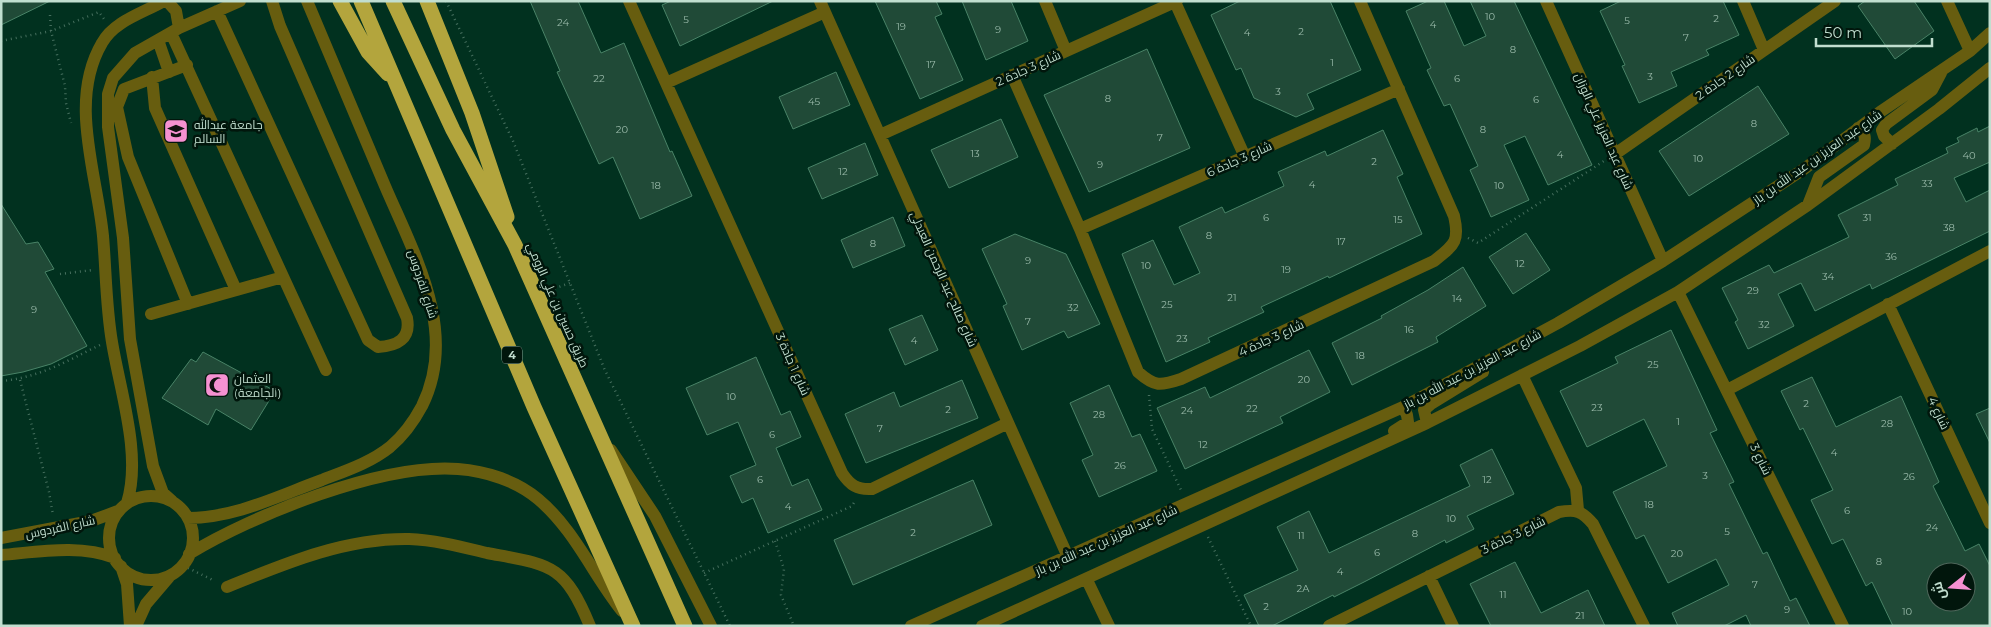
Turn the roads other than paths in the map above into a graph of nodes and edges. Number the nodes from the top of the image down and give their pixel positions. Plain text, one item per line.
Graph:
1 (166, 1) edge
2 (240, 1) edge
3 (272, 1) edge
4 (307, 1) edge
5 (340, 1) edge
6 (361, 1) edge
7 (393, 1) edge
8 (427, 1) edge
9 (629, 1) edge
10 (1045, 1) edge
11 (1360, 1) edge
12 (1546, 1) edge
13 (1743, 1) edge
14 (1835, 1) edge
15 (1947, 1) edge
16 (1176, 2) edge
17 (822, 6) edge
18 (217, 11) junction
19 (175, 31) junction
20 (1990, 34) edge
21 (158, 40) junction
22 (1764, 50) junction
23 (1066, 51) junction
24 (1970, 52) junction
25 (187, 65) junction
26 (1990, 68) edge
27 (1942, 70) junction
28 (169, 72) junction
29 (1012, 75) junction
30 (152, 77) junction
31 (396, 82) junction
32 (666, 82) junction
33 (1399, 89) junction
34 (1858, 128) junction
35 (880, 135) junction
36 (1892, 144) junction
37 (1615, 154) junction
38 (1245, 156) junction
39 (1808, 205) junction
40 (1080, 229) junction
41 (515, 244) junction
42 (1990, 251) edge
43 (1663, 261) junction
44 (283, 277) junction
45 (236, 290) junction
46 (1678, 292) junction
47 (188, 304) junction
48 (1888, 304) junction
49 (150, 314) dead end
50 (1500, 354) junction
51 (326, 370) dead end
52 (1522, 375) junction
53 (1727, 390) junction
54 (1403, 407) junction
55 (1008, 423) junction
56 (1428, 423) junction
57 (601, 437) junction
58 (1342, 464) junction
59 (172, 501) junction
60 (123, 507) junction
61 (1578, 510) junction
62 (188, 518) junction
63 (1990, 523) edge
64 (2, 538) edge
65 (189, 554) junction
66 (1, 555) edge
67 (1068, 556) junction
68 (118, 562) junction
69 (172, 574) junction
70 (1429, 576) junction
71 (1087, 580) junction
72 (227, 587) road end
73 (632, 624) edge
74 (130, 626) edge
75 (136, 626) edge
76 (590, 626) edge
77 (685, 626) edge
78 (711, 626) edge
79 (911, 626) edge
80 (982, 626) edge
81 (1109, 626) edge
82 (1329, 626) edge
83 (1453, 626) edge
84 (1644, 626) edge
85 (1843, 626) edge

1 - 19 street
1 - 60 street
2 - 18 street
3 - 18 street
4 - 62 street, شارع الفردوس
5 - 31 highway
6 - 31 highway, 4
7 - 41 highway, طريق حسين بن علي الرومي
8 - 41 highway
9 - 32 street, شارع 1 جادة 3
10 - 23 street
11 - 33 street
12 - 37 street, شارع عبد العزيز علي الوزان
13 - 22 street
14 - 22 street, شارع 2 جادة 2
15 - 24 street
16 - 23 street, شارع 3 جادة 2
16 - 38 street
17 - 32 street
17 - 35 street, شارع صالح عبد الرحمن العبدلي
18 - 19 street
19 - 21 street
19 - 25 street
20 - 24 street, شارع عبد العزيز بن عبد الله بن باز
21 - 28 street
21 - 59 street
22 - 37 street, شارع 2 جادة 2
23 - 29 street, شارع 3 جادة 2
24 - 27 street, شارع عبد العزيز بن عبد الله بن باز
25 - 28 street
25 - 44 street
26 - 36 street
27 - 34 street, شارع عبد العزيز بن عبد الله بن باز
27 - 36 street
28 - 30 street
29 - 35 street, شارع 3 جادة 2
29 - 40 street
30 - 45 street
30 - 47 street
31 - 73 highway, 4
32 - 55 street, شارع 1 جادة 3
33 - 38 street, شارع 3 جادة 6
33 - 40 street, شارع 3 جادة 4
34 - 39 street
34 - 43 street, شارع عبد العزيز بن عبد الله بن باز
35 - 55 street, شارع صالح عبد الرحمن العبدلي
36 - 39 street
37 - 43 street, شارع عبد العزيز علي الوزان
38 - 40 street, شارع 3 جادة 6
39 - 46 street
41 - 57 highway, طريق حسين بن علي الرومي
42 - 48 street
43 - 50 street, شارع عبد العزيز بن عبد الله بن باز
44 - 45 street
44 - 51 street
45 - 47 street
46 - 52 street
46 - 53 street, شارع 3
47 - 49 street
48 - 53 street
48 - 63 street, شارع 4
50 - 54 street, شارع عبد العزيز بن عبد الله بن باز
50 - 56 street
52 - 56 street
52 - 61 street
53 - 85 street, شارع 3
54 - 58 street
54 - 67 street, شارع عبد العزيز بن عبد الله بن باز
55 - 67 street, شارع صالح عبد الرحمن العبدلي
56 - 58 street
57 - 77 highway, طريق حسين بن علي الرومي
57 - 78 street
58 - 71 street
59 - 60 street
59 - 62 street
60 - 64 street, شارع الفردوس
60 - 68 street
61 - 70 street, شارع 3 جادة 3
61 - 84 street
62 - 65 street
65 - 69 street
65 - 73 street
66 - 68 street, شارع الفردوس
67 - 79 street, شارع عبد العزيز بن عبد الله بن باز
68 - 69 street
68 - 74 street
69 - 75 street
70 - 82 street, شارع 3 جادة 3
70 - 83 street
71 - 80 street
71 - 81 street
72 - 76 street

